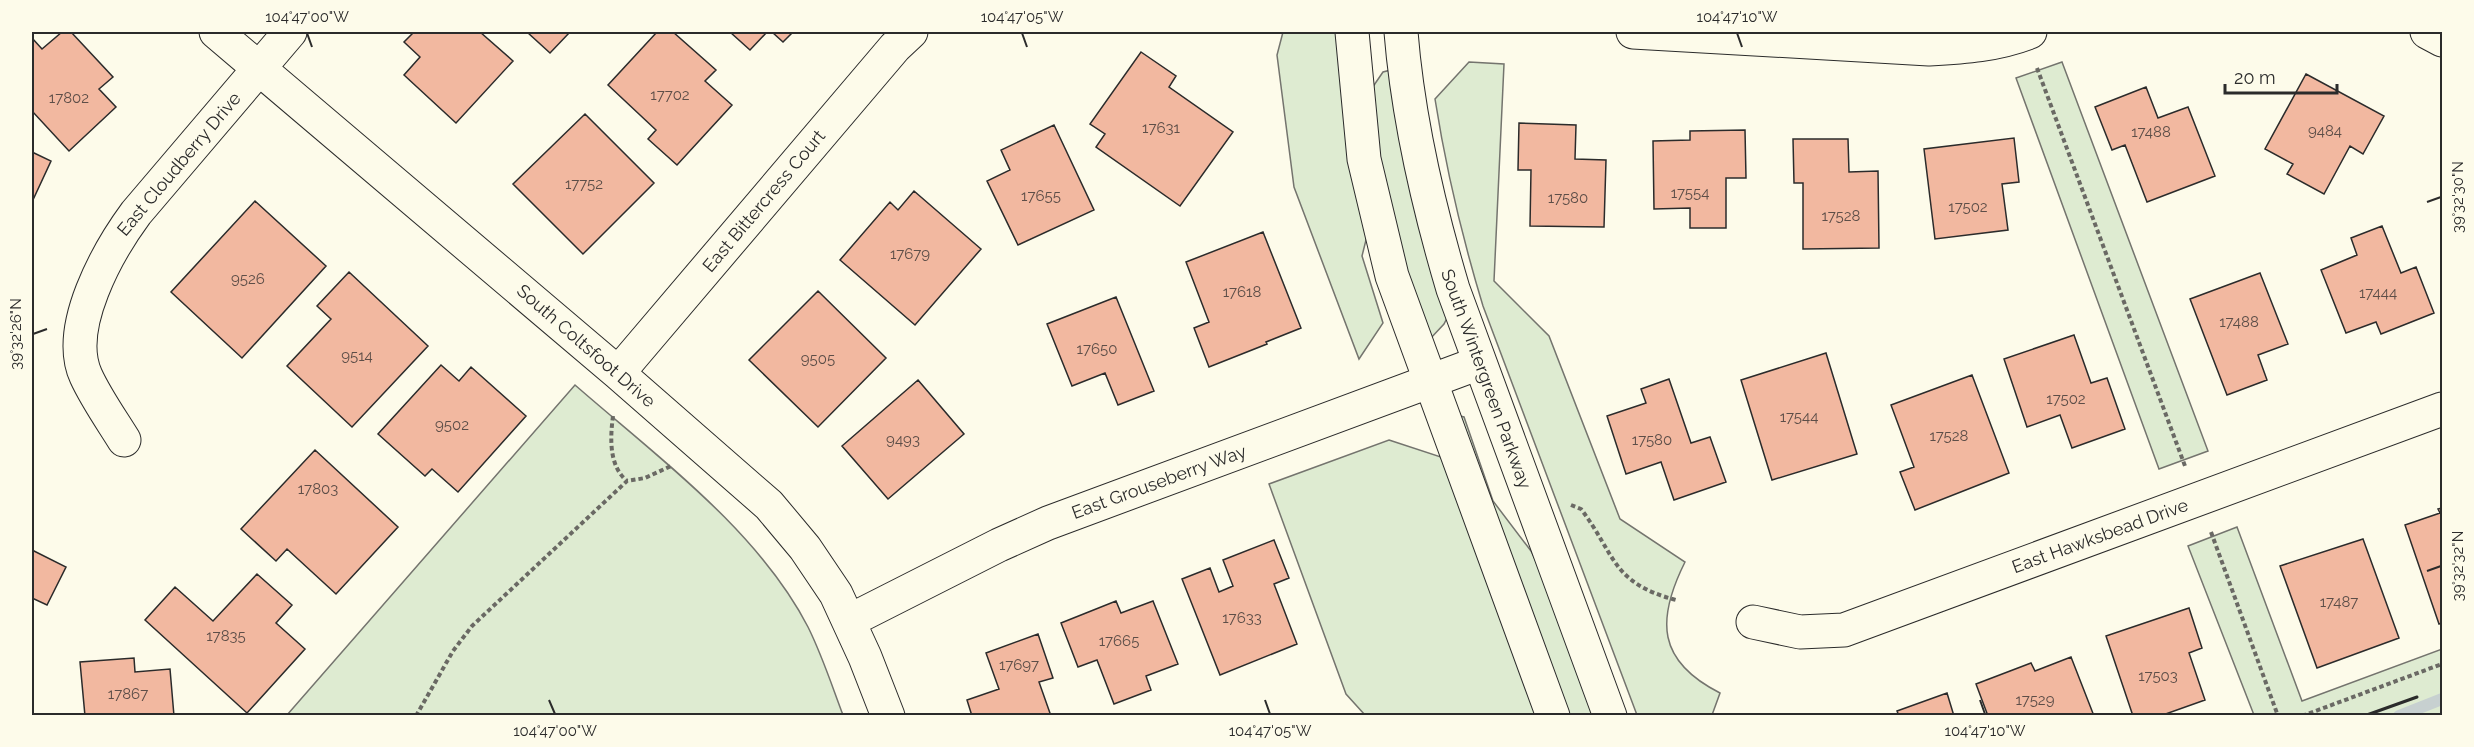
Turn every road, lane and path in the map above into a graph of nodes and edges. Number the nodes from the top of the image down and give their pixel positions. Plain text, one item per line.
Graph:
1 (216, 32) edge
2 (290, 32) edge
3 (911, 32) edge
4 (1352, 32) edge
5 (1401, 32) edge
6 (1633, 32) edge
7 (2030, 32) edge
8 (2427, 32) edge
9 (2442, 40) edge
10 (2036, 64) dead end
11 (259, 69) junction
12 (1479, 363) junction
13 (618, 373) junction
14 (1430, 381) junction
15 (2442, 409) edge
16 (614, 412) dead end
17 (124, 440) dead end
18 (675, 464) dead end
19 (2186, 466) dead end
20 (627, 481) junction
21 (1568, 504) dead end
22 (2211, 531) dead end
23 (1676, 600) dead end
24 (849, 621) junction
25 (1753, 622) dead end
26 (2442, 664) edge
27 (416, 716) edge
28 (888, 716) edge
29 (1553, 716) edge
30 (1610, 716) edge
31 (2278, 716) edge
32 (2302, 716) edge

1 - 11 street, South Coltsfoot Drive
2 - 11 street, East Cloudberry Drive
3 - 13 street, East Bittercress Court
4 - 14 street
5 - 12 street, South Wintergreen Parkway
6 - 7 street
8 - 9 street
10 - 19 path
11 - 13 street, South Coltsfoot Drive
11 - 17 street, East Cloudberry Drive
12 - 14 street, East Grouseberry Way
12 - 30 street, South Wintergreen Parkway
13 - 24 street, South Coltsfoot Drive
14 - 24 street, East Grouseberry Way
14 - 29 street
15 - 25 street, East Hawksbead Drive
16 - 20 path
18 - 20 path
20 - 27 path
21 - 23 path
22 - 31 path
24 - 28 street, South Coltsfoot Drive
26 - 32 path

